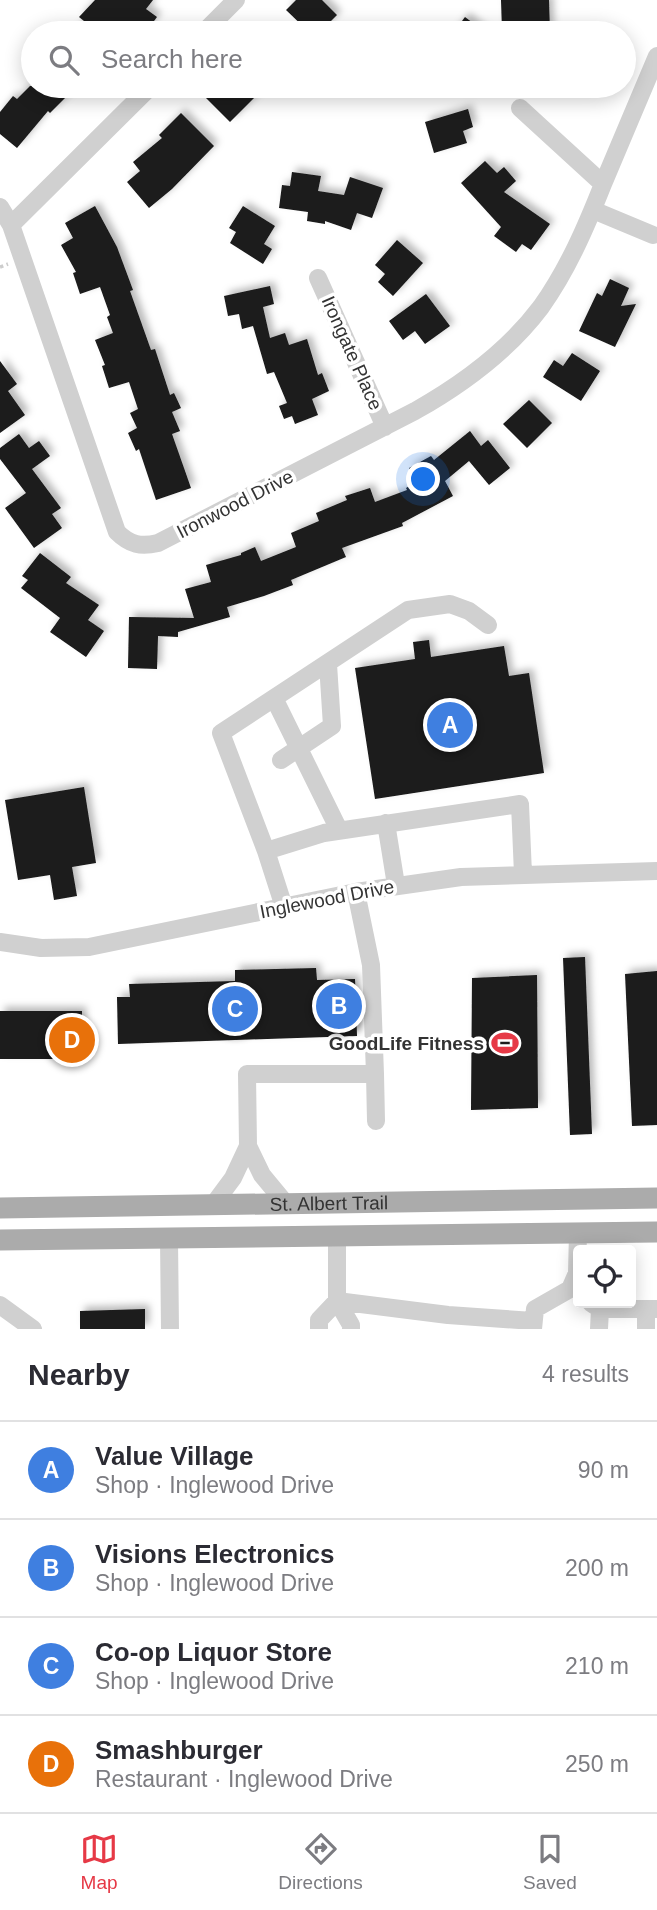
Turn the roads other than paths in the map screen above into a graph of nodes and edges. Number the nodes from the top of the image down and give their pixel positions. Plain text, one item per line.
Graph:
1 (236, 0) edge
2 (215, 21) edge
3 (657, 56) edge
4 (138, 98) edge
5 (520, 108) dead end
6 (603, 184) junction
7 (0, 207) edge
8 (593, 210) junction
9 (11, 225) junction
10 (653, 235) dead end
11 (318, 278) dead end
12 (385, 427) junction
13 (488, 625) dead end
14 (328, 664) junction
15 (274, 698) junction
16 (299, 748) junction
17 (281, 760) dead end
18 (386, 823) junction
19 (339, 830) junction
20 (266, 851) junction
21 (657, 871) edge
22 (523, 874) junction
23 (396, 885) junction
24 (356, 892) junction
25 (284, 907) junction
26 (0, 942) edge
27 (375, 1074) junction
28 (376, 1121) dead end
29 (248, 1146) junction
30 (657, 1198) edge
31 (286, 1204) junction
32 (213, 1205) junction
33 (0, 1208) edge
34 (657, 1232) edge
35 (578, 1233) junction
36 (337, 1237) junction
37 (169, 1239) junction
38 (0, 1240) edge
39 (577, 1245) edge
40 (573, 1292) edge
41 (337, 1301) junction
42 (0, 1305) edge
43 (595, 1308) edge
44 (624, 1308) edge
45 (652, 1310) edge
46 (533, 1325) edge
47 (33, 1329) edge
48 (170, 1329) edge
49 (319, 1329) edge
50 (351, 1329) edge
51 (599, 1329) edge
52 (646, 1329) edge

1 - 2 street
3 - 6 street, Ironwood Drive
4 - 9 street
5 - 6 street
6 - 8 street, Ironwood Drive
7 - 9 street, Ironwood Drive
8 - 10 street
8 - 12 street, Ironwood Drive
9 - 12 street, Ironwood Drive
11 - 12 street, Irongate Place
13 - 14 street
14 - 15 street
14 - 16 street
15 - 16 street
15 - 20 street
16 - 17 street
16 - 19 street
18 - 19 street
18 - 22 street
18 - 23 street
19 - 20 street
20 - 25 street
21 - 22 street, Inglewood Drive
22 - 23 street, Inglewood Drive
23 - 24 street, Inglewood Drive
24 - 25 street, Inglewood Drive
24 - 27 street
25 - 26 street, Inglewood Drive
27 - 28 street
27 - 29 street
29 - 31 street
29 - 32 street
30 - 31 main road, St. Albert Trail
31 - 32 main road, St. Albert Trail
32 - 33 main road, St. Albert Trail
34 - 35 main road, St. Albert Trail
35 - 36 main road, St. Albert Trail
35 - 39 street
36 - 37 main road, St. Albert Trail
36 - 41 street
37 - 38 main road, St. Albert Trail
37 - 48 street
40 - 46 street
41 - 46 street
41 - 49 street
41 - 50 street
42 - 47 street
43 - 51 street
44 - 45 street
45 - 52 street

